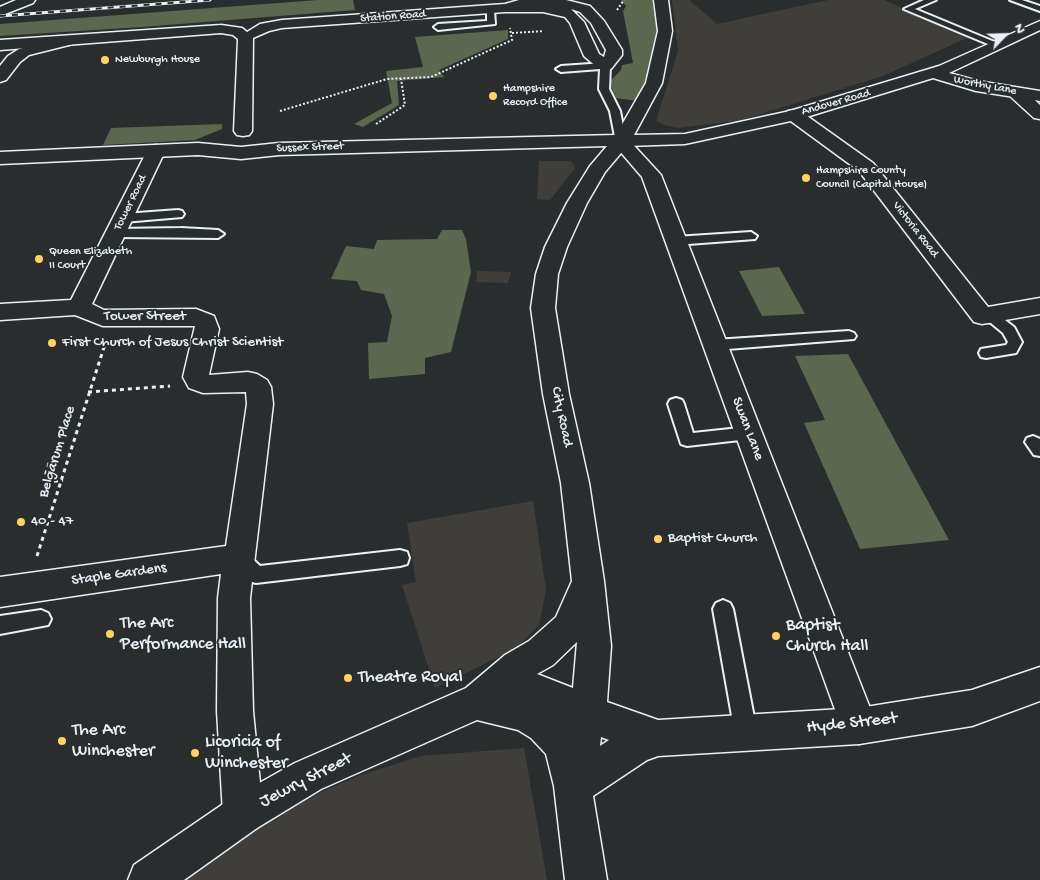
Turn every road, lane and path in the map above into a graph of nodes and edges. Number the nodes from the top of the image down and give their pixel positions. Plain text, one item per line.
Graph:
1 (28, 0) edge
2 (624, 0) edge
3 (661, 0) edge
4 (932, 0) edge
5 (1014, 0) edge
6 (505, 8) junction
7 (1040, 9) edge
8 (490, 10) junction
9 (616, 11) dead end
10 (0, 12) edge
11 (282, 24) junction
12 (1040, 25) edge
13 (438, 27) dead end
14 (221, 29) junction
15 (522, 32) dead end
16 (512, 33) dead end
17 (246, 37) junction
18 (512, 40) dead end
19 (68, 41) junction
20 (0, 44) edge
21 (998, 45) junction
22 (605, 66) junction
23 (562, 69) dead end
24 (932, 73) junction
25 (0, 77) edge
26 (401, 78) junction
27 (1017, 93) junction
28 (1040, 96) edge
29 (280, 111) dead end
30 (1040, 114) edge
31 (794, 115) junction
32 (373, 126) dead end
33 (243, 131) junction
34 (621, 142) junction
35 (198, 149) junction
36 (279, 149) junction
37 (156, 151) junction
38 (0, 158) edge
39 (178, 214) dead end
40 (121, 225) junction
41 (218, 234) dead end
42 (751, 236) dead end
43 (676, 241) junction
44 (1040, 306) edge
45 (79, 307) junction
46 (0, 312) edge
47 (982, 316) junction
48 (849, 336) dead end
49 (106, 340) dead end
50 (715, 345) junction
51 (986, 353) dead end
52 (198, 381) junction
53 (88, 392) junction
54 (676, 404) dead end
55 (749, 433) junction
56 (49, 462) dead end
57 (62, 480) junction
58 (238, 558) junction
59 (400, 558) dead end
60 (588, 581) junction
61 (13, 590) edge
62 (723, 609) dead end
63 (41, 619) dead end
64 (0, 625) edge
65 (1040, 684) edge
66 (475, 702) junction
67 (588, 712) junction
68 (859, 726) junction
69 (746, 733) junction
70 (658, 738) junction
71 (573, 787) junction
72 (243, 814) junction
73 (149, 880) edge
74 (586, 880) edge

1 - 10 main road
2 - 9 path
3 - 34 main road, City Road
4 - 21 lane
5 - 7 lane
6 - 8 main road, Station Road
6 - 22 main road
6 - 22 main road
8 - 11 main road, Station Road
8 - 13 lane
11 - 14 main road, Station Road
11 - 17 main road, Station Road
12 - 21 main road, Andover Road
14 - 17 main road
14 - 19 main road, Station Road
15 - 16 path
17 - 33 main road
18 - 26 path
19 - 20 main road
19 - 25 main road
21 - 24 main road, Andover Road
22 - 23 lane
22 - 34 lane
24 - 27 main road, Worthy Lane
24 - 31 main road, Andover Road
26 - 29 path
26 - 32 path
27 - 28 main road, Worthy Lane
27 - 30 main road
31 - 34 main road, Andover Road
31 - 47 main road, Victoria Road
33 - 35 main road
33 - 36 main road
34 - 36 main road, Sussex Street
34 - 43 main road, Swan Lane
34 - 60 main road, City Road
35 - 36 main road, Sussex Street
35 - 37 main road, Sussex Street
37 - 38 main road, Sussex Street
37 - 40 main road, Tower Road
39 - 40 lane
40 - 41 lane
40 - 45 main road, Tower Road
42 - 43 lane
43 - 50 main road, Swan Lane
44 - 47 main road
45 - 46 main road, Tower Street
45 - 52 main road, Tower Street
47 - 51 lane
48 - 50 lane
49 - 53 path, Belgarum Place
50 - 55 main road, Swan Lane
52 - 53 path
52 - 58 main road
53 - 57 path, Belgarum Place
54 - 55 lane
55 - 68 main road, Swan Lane
56 - 57 path
57 - 61 path, Belgarum Place
58 - 59 lane
58 - 61 main road, Staple Gardens
58 - 72 main road
60 - 66 main road, Jewry Street
60 - 67 main road, City Road
62 - 69 lane
63 - 64 lane
65 - 68 main road, Hyde Street
66 - 67 main road, Jewry Street
66 - 71 main road
66 - 72 main road, Jewry Street
67 - 70 main road, Hyde Street
67 - 71 main road, City Road
68 - 69 main road, Hyde Street
69 - 70 main road, Hyde Street
70 - 71 main road, Hyde Street
71 - 74 main road
72 - 73 main road, Jewry Street

